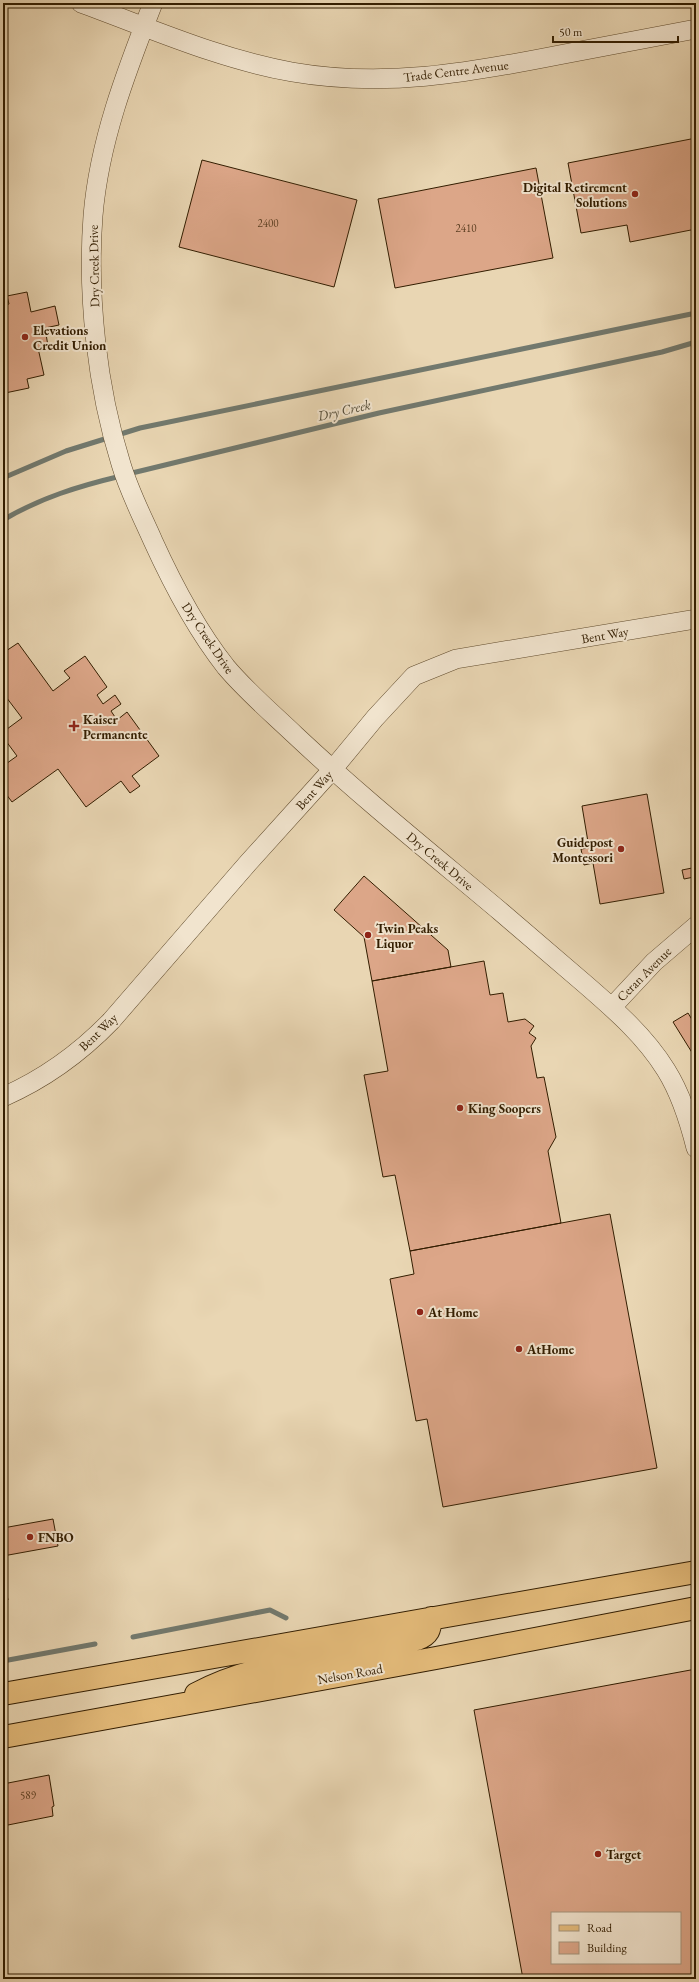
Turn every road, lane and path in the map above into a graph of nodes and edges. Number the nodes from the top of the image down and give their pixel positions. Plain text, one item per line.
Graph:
1 (81, 3) edge
2 (153, 3) edge
3 (144, 26) junction
4 (696, 29) edge
5 (696, 619) edge
6 (332, 770) junction
7 (696, 926) edge
8 (612, 1007) junction
9 (3, 1097) edge
10 (696, 1148) edge
11 (696, 1572) edge
12 (696, 1608) edge
13 (431, 1618) junction
14 (3, 1694) edge
15 (178, 1704) junction
16 (3, 1737) edge

1 - 3 street, Trade Centre Avenue
2 - 3 street, Dry Creek Drive
3 - 4 street, Trade Centre Avenue
3 - 6 street, Dry Creek Drive
5 - 6 street, Bent Way
6 - 8 street, Dry Creek Drive
6 - 9 street, Bent Way
7 - 8 street, Ceran Avenue
8 - 10 street, Dry Creek Drive
11 - 13 main road
12 - 15 main road, Nelson Road
13 - 14 main road
13 - 15 main road
15 - 16 main road, Nelson Road

